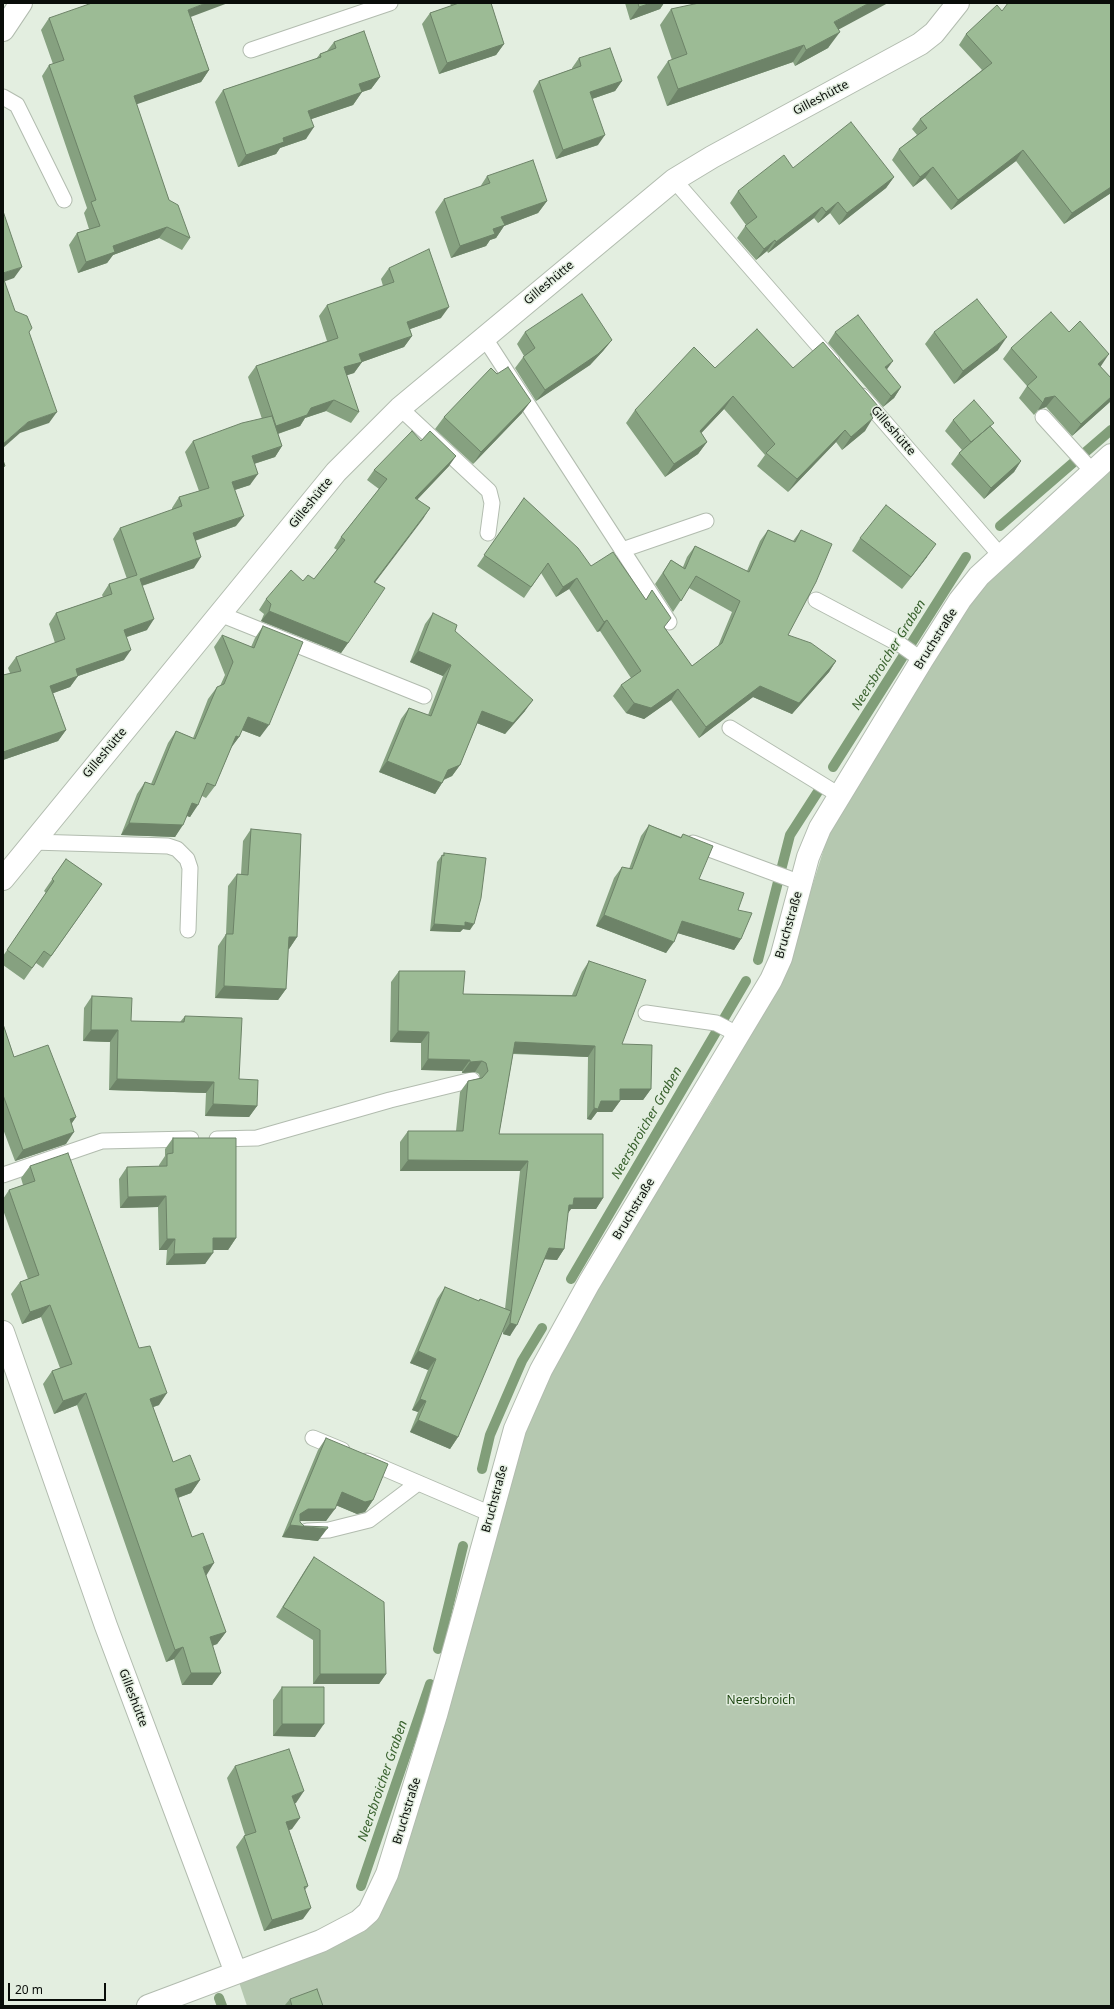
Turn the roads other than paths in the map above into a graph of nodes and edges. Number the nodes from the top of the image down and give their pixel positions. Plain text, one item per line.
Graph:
1 (21, 3) edge
2 (390, 3) edge
3 (958, 3) edge
4 (3, 30) edge
5 (251, 50) dead end
6 (3, 97) edge
7 (674, 180) junction
8 (64, 200) dead end
9 (484, 337) junction
10 (842, 372) edge
11 (852, 384) edge
12 (400, 408) junction
13 (1043, 417) edge
14 (1111, 455) edge
15 (1084, 462) junction
16 (706, 521) dead end
17 (488, 533) dead end
18 (622, 550) junction
19 (1000, 555) junction
20 (816, 600) dead end
21 (220, 614) junction
22 (669, 622) edge
23 (912, 652) junction
24 (424, 696) dead end
25 (730, 728) dead end
26 (827, 788) junction
27 (680, 838) edge
28 (32, 842) junction
29 (3, 879) edge
30 (795, 881) junction
31 (188, 930) dead end
32 (646, 1013) dead end
33 (727, 1028) junction
34 (472, 1080) edge
35 (3, 1176) edge
36 (3, 1332) edge
37 (313, 1438) dead end
38 (418, 1483) junction
39 (484, 1511) junction
40 (300, 1530) edge
41 (236, 1973) junction
42 (148, 2006) edge

1 - 4 street
2 - 5 lane
3 - 7 street, Gilleshütte
6 - 8 lane
7 - 9 street, Gilleshütte
7 - 10 lane
9 - 12 street, Gilleshütte
9 - 18 lane
11 - 19 lane, Gilleshütte
12 - 17 lane
12 - 21 street, Gilleshütte
13 - 15 lane
14 - 15 street, Bruchstraße
15 - 19 street, Bruchstraße
16 - 18 lane
18 - 22 lane
19 - 23 street, Bruchstraße
20 - 23 lane
21 - 24 lane
21 - 28 street, Gilleshütte
23 - 26 street, Bruchstraße
25 - 26 lane
26 - 30 street, Bruchstraße
27 - 30 lane
28 - 29 street, Gilleshütte
28 - 31 lane
30 - 33 street, Bruchstraße
32 - 33 lane
33 - 39 street, Bruchstraße
34 - 35 lane
36 - 41 street, Gilleshütte
37 - 38 lane
38 - 39 lane
38 - 40 lane
39 - 41 street, Bruchstraße
41 - 42 street

